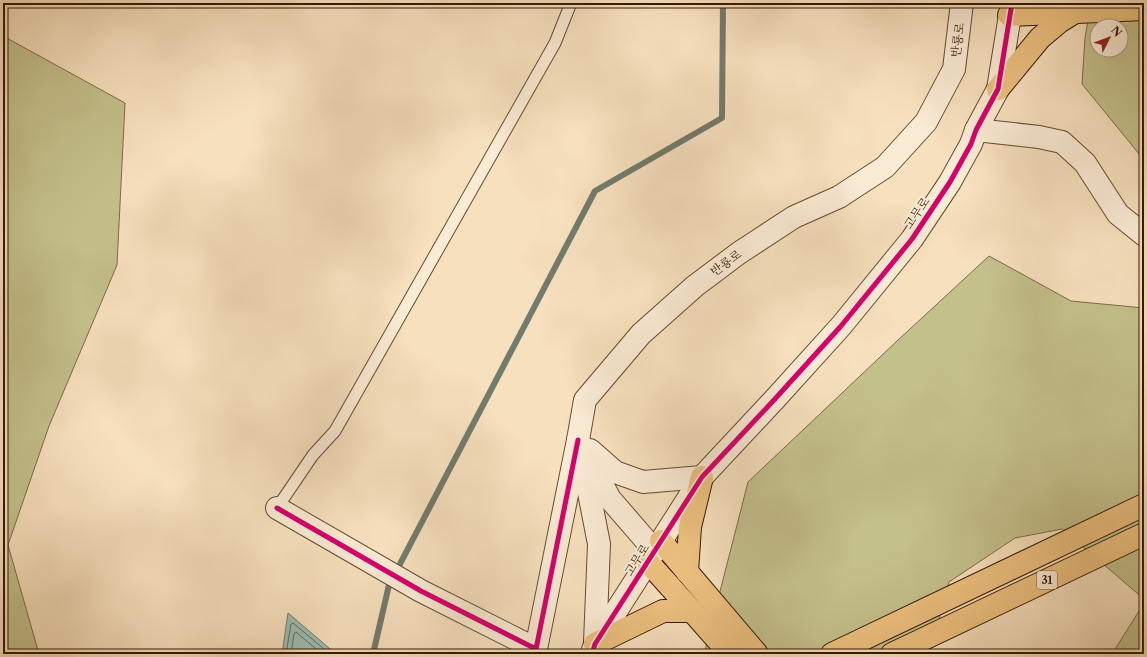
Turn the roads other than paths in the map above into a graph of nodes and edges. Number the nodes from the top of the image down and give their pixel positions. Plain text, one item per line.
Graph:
1 (571, 3) edge
2 (962, 3) edge
3 (1011, 9) edge
4 (1144, 10) edge
5 (1075, 12) junction
6 (998, 89) junction
7 (976, 130) junction
8 (1144, 235) edge
9 (578, 440) junction
10 (702, 477) junction
11 (1144, 505) edge
12 (277, 508) joint
13 (1144, 534) edge
14 (654, 551) junction
15 (688, 572) junction
16 (692, 611) junction
17 (594, 649) edge
18 (730, 654) edge
19 (756, 654) edge
20 (832, 654) edge
21 (892, 654) edge

1 - 12 lane
2 - 9 street, 반룡로
3 - 5 highway
3 - 6 street, 고무로
4 - 5 highway
5 - 6 highway
6 - 7 street, 고무로
7 - 8 street
7 - 10 street, 고무로
9 - 10 street
9 - 12 street, 반룡로
9 - 14 street
9 - 17 street
10 - 14 street, 고무로
10 - 15 highway
11 - 20 highway, 31
13 - 21 highway, 31
14 - 15 highway
14 - 16 highway
14 - 17 street, 고무로
15 - 19 highway
16 - 17 highway
16 - 18 highway

